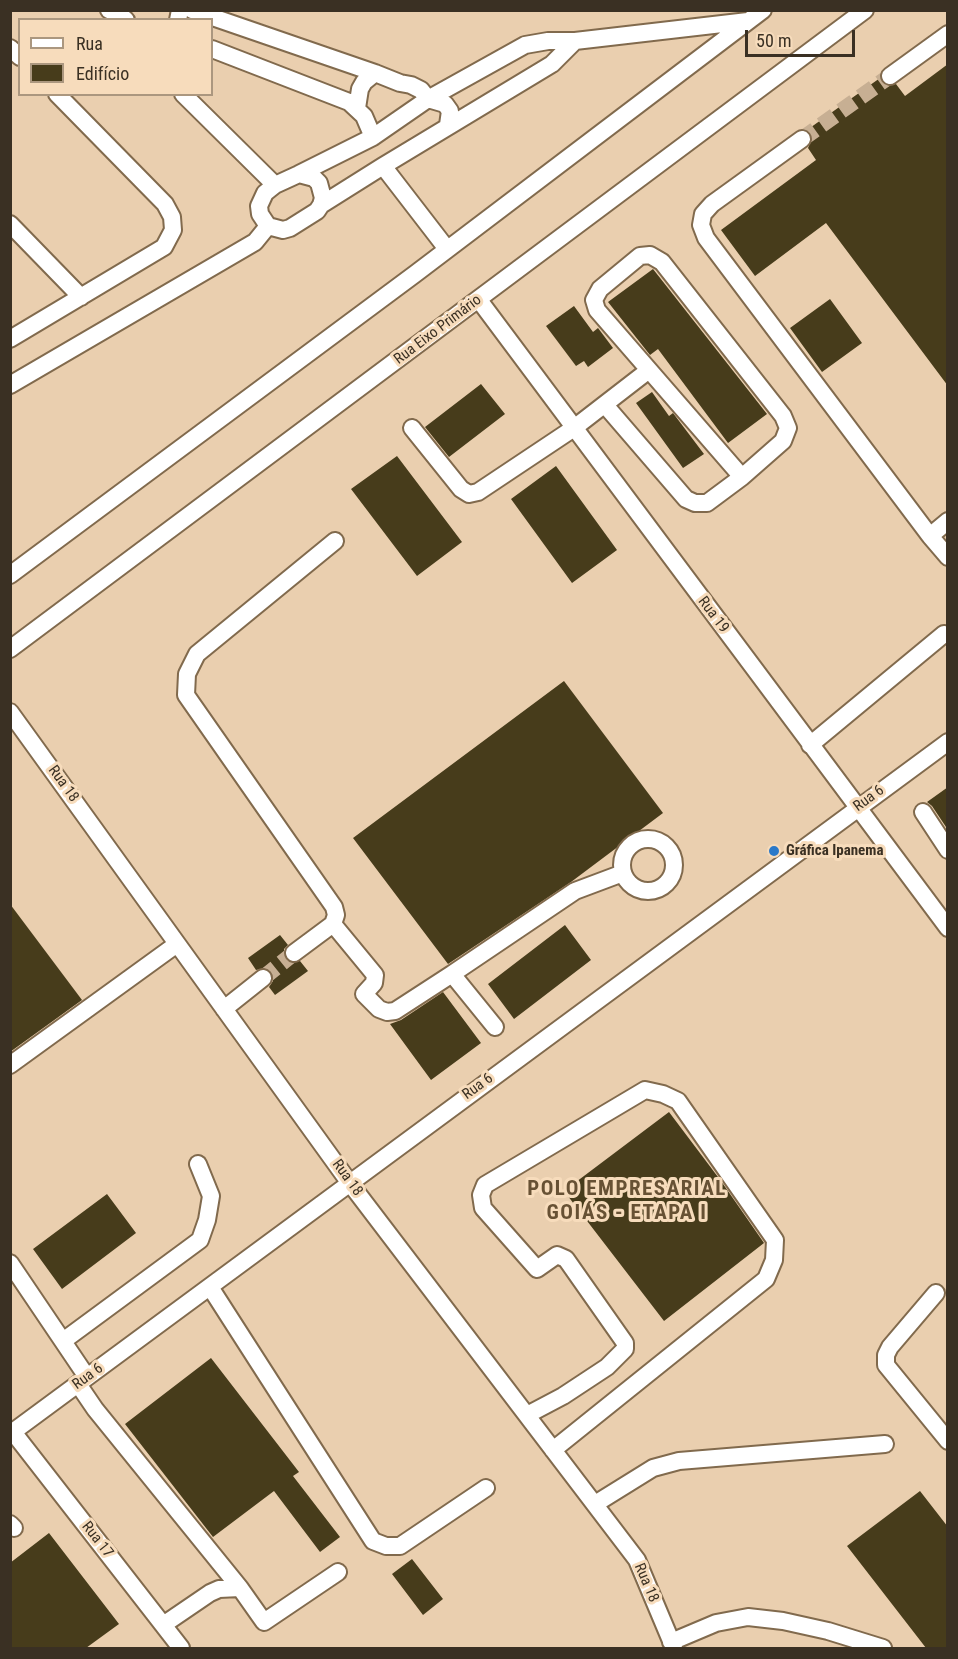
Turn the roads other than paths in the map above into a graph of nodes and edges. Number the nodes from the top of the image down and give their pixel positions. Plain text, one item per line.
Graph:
1 (109, 10) edge
2 (192, 10) edge
3 (763, 10) edge
4 (865, 10) edge
5 (125, 18) edge
6 (749, 21) junction
7 (948, 34) edge
8 (575, 41) junction
9 (213, 49) edge
10 (375, 73) junction
11 (890, 76) tunnel mouth
12 (59, 96) edge
13 (185, 96) edge
14 (428, 99) junction
15 (357, 108) junction
16 (448, 125) junction
17 (373, 136) junction
18 (802, 139) tunnel mouth
19 (383, 166) junction
20 (299, 174) junction
21 (275, 185) junction
22 (321, 205) junction
23 (10, 224) edge
24 (268, 226) junction
25 (447, 249) junction
26 (81, 297) junction
27 (479, 300) junction
28 (10, 339) edge
29 (649, 370) junction
30 (10, 385) edge
31 (605, 405) junction
32 (412, 428) dead end
33 (574, 428) junction
34 (742, 477) junction
35 (948, 521) edge
36 (930, 536) junction
37 (335, 542) dead end
38 (948, 557) edge
39 (10, 575) edge
40 (944, 634) dead end
41 (11, 646) edge
42 (10, 712) edge
43 (948, 742) edge
44 (810, 745) junction
45 (856, 808) junction
46 (923, 812) dead end
47 (948, 850) edge
48 (623, 873) dead end
49 (333, 924) junction
50 (948, 928) edge
51 (177, 944) junction
52 (294, 953) tunnel mouth
53 (452, 974) junction
54 (263, 978) tunnel mouth
55 (224, 1009) junction
56 (495, 1027) dead end
57 (10, 1065) edge
58 (198, 1164) dead end
59 (350, 1182) junction
60 (10, 1263) edge
61 (210, 1287) junction
62 (936, 1293) dead end
63 (63, 1341) junction
64 (83, 1381) junction
65 (527, 1415) junction
66 (12, 1433) edge
67 (948, 1441) edge
68 (885, 1444) dead end
69 (553, 1450) junction
70 (486, 1488) dead end
71 (595, 1504) junction
72 (338, 1572) dead end
73 (240, 1588) junction
74 (163, 1625) junction
75 (672, 1645) edge
76 (181, 1648) edge
77 (883, 1648) edge

1 - 5 street
2 - 10 street
3 - 6 street
4 - 27 street, Rua Eixo Primário
6 - 8 street
6 - 25 street
7 - 11 street
8 - 14 street
8 - 16 street
9 - 15 street
10 - 14 street
10 - 15 street
12 - 26 street
13 - 21 street
14 - 16 street
14 - 17 street
15 - 17 street
16 - 19 street
17 - 20 street
18 - 36 street
19 - 22 street
19 - 25 street
20 - 21 street
20 - 22 street
21 - 24 street
22 - 24 street
23 - 26 street
24 - 30 street
25 - 39 street
26 - 28 street
27 - 33 street, Rua 19
27 - 41 street, Rua Eixo Primário
29 - 31 street
29 - 34 street
29 - 34 street
31 - 33 street
31 - 34 street
32 - 33 street
33 - 44 street, Rua 19
35 - 36 street
36 - 38 street
37 - 49 street
40 - 44 street
42 - 51 street, Rua 18
43 - 45 street, Rua 6
44 - 45 street, Rua 19
45 - 50 street, Rua 19
45 - 59 street, Rua 6
46 - 47 street
48 - 53 street
49 - 52 street
49 - 53 street
51 - 55 street, Rua 18
51 - 57 street
53 - 56 street
54 - 55 street
55 - 59 street, Rua 18
58 - 63 street
59 - 61 street, Rua 6
59 - 65 street, Rua 18
60 - 63 street
61 - 64 street, Rua 6
61 - 70 street
62 - 67 street
63 - 64 street
64 - 66 street, Rua 6
64 - 73 street
65 - 69 street, Rua 18
65 - 69 street
66 - 74 street, Rua 17
68 - 71 street
69 - 71 street, Rua 18
71 - 75 street, Rua 18
72 - 73 street
73 - 74 street
74 - 76 street, Rua 17
75 - 77 street

